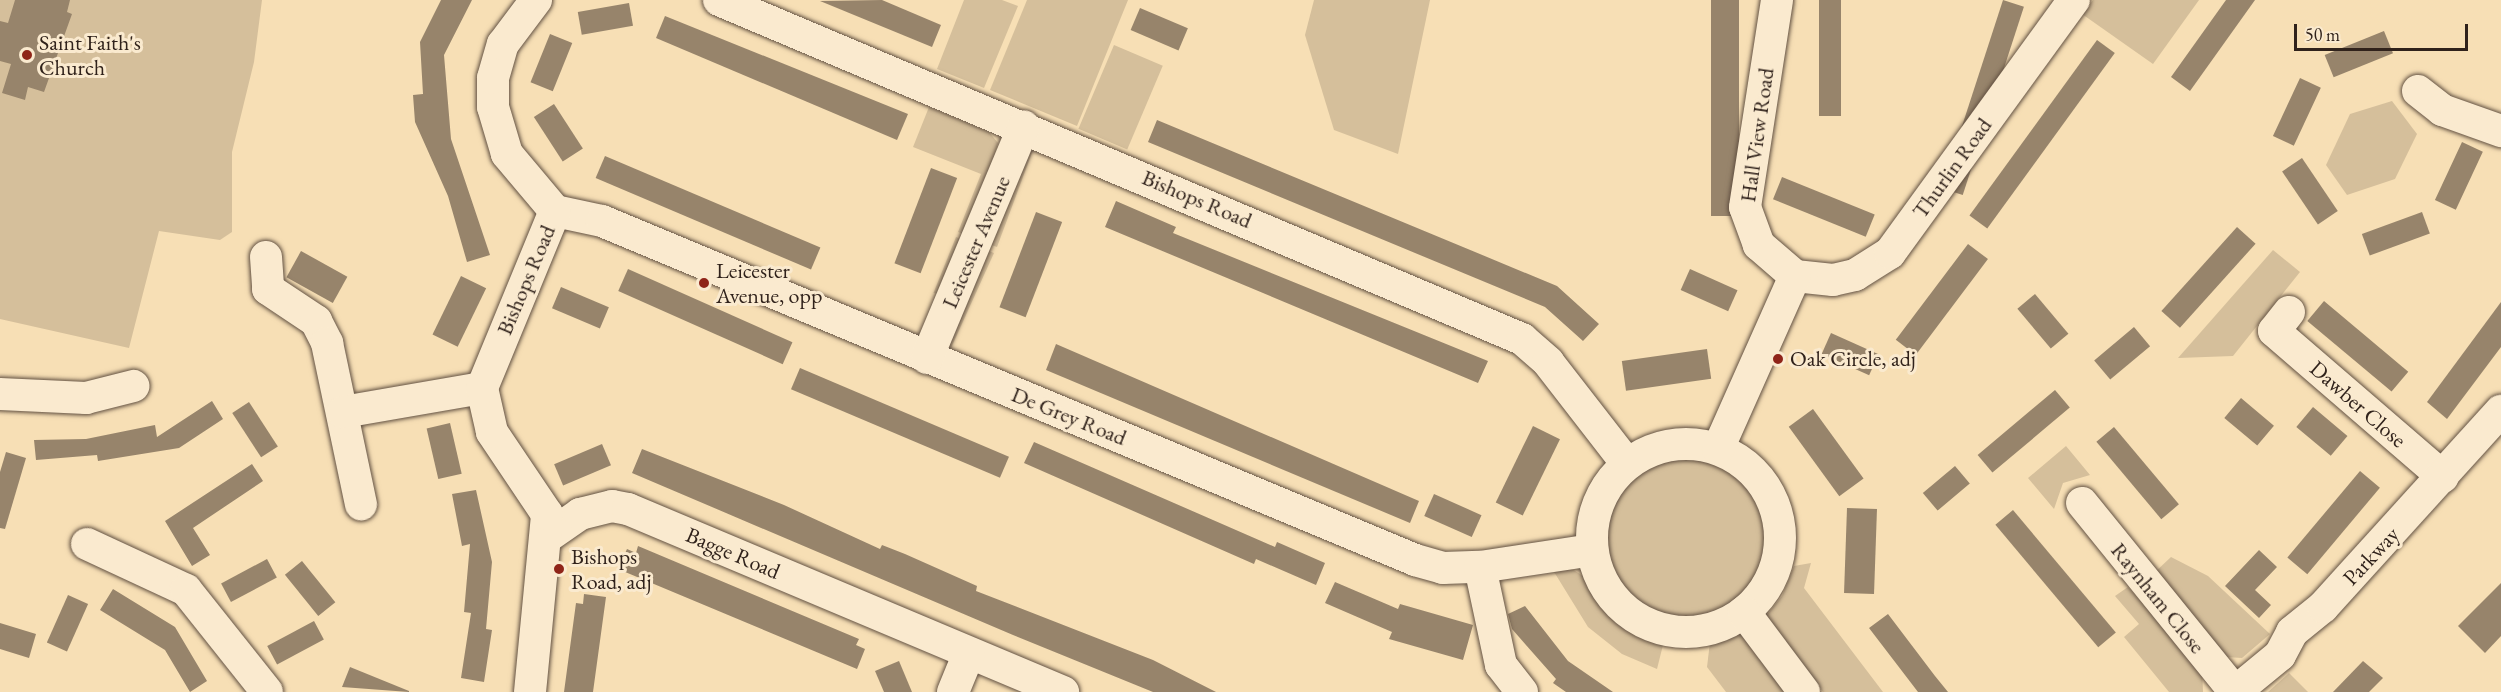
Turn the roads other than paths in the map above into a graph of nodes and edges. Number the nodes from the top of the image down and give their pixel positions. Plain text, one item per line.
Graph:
1 (536, 0) edge
2 (720, 0) edge
3 (1777, 0) edge
4 (2074, 0) edge
5 (2418, 91) dead end
6 (1023, 126) junction
7 (2501, 131) edge
8 (555, 211) junction
9 (266, 257) dead end
10 (1795, 276) junction
11 (2274, 331) dead end
12 (927, 358) junction
13 (133, 386) dead end
14 (482, 388) junction
15 (0, 394) edge
16 (2501, 411) edge
17 (343, 412) junction
18 (1718, 449) junction
19 (1627, 464) junction
20 (2443, 477) junction
21 (361, 504) dead end
22 (2082, 504) dead end
23 (550, 535) junction
24 (87, 544) dead end
25 (1592, 550) junction
26 (1480, 567) junction
27 (1744, 612) junction
28 (969, 653) junction
29 (267, 692) edge
30 (530, 692) edge
31 (953, 692) edge
32 (1063, 692) edge
33 (1521, 692) edge
34 (1804, 692) edge
35 (2235, 692) edge

1 - 8 street, Bishops Road
2 - 6 street, Bishops Road
3 - 10 street, Hall View Road
4 - 10 street, Thurlin Road
5 - 7 street
6 - 12 street, Leicester Avenue
6 - 19 street, Bishops Road
8 - 12 street, De Grey Road
8 - 14 street, Bishops Road
9 - 17 street
10 - 18 street
11 - 20 street, Dawber Close
12 - 26 street, De Grey Road
13 - 15 street
14 - 17 street
14 - 23 street
16 - 20 street, Parkway
17 - 21 street
18 - 19 street
18 - 27 street
19 - 25 street
20 - 35 street, Parkway
22 - 35 street, Raynham Close
23 - 28 street, Bagge Road
23 - 30 street
24 - 29 street
25 - 26 street, De Grey Road
25 - 27 street
26 - 33 street
27 - 34 street
28 - 31 street
28 - 32 street, Bagge Road

